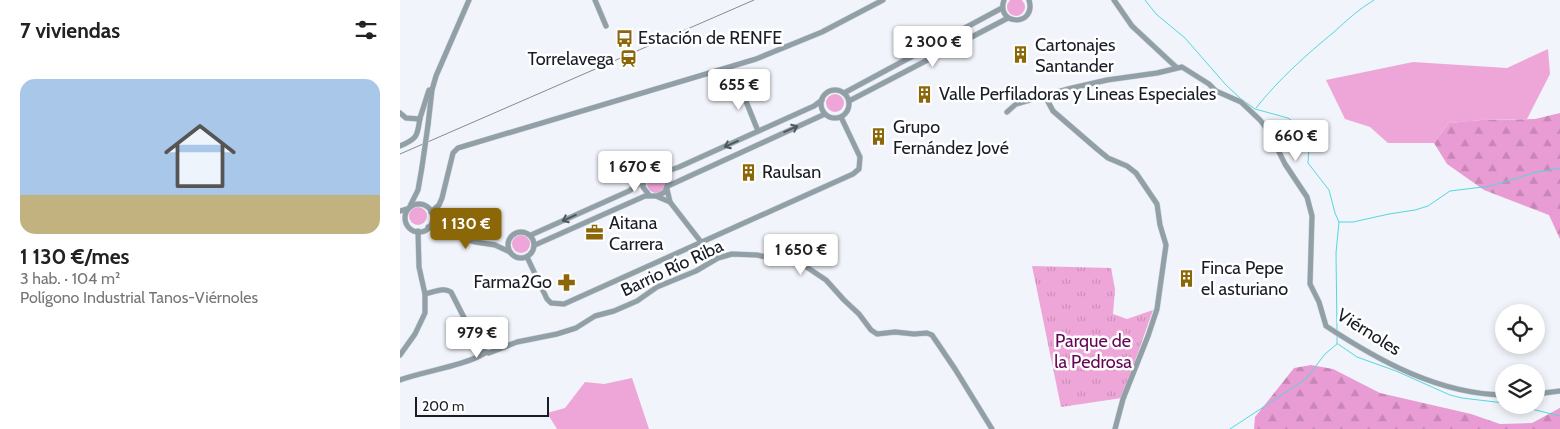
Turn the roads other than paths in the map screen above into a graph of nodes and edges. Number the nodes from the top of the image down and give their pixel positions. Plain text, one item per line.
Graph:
1 (468, 0) edge
2 (595, 0) edge
3 (883, 0) edge
4 (1004, 0) edge
5 (1114, 0) edge
6 (1031, 2) edge
7 (1002, 8) junction
8 (1008, 18) junction
9 (606, 26) dead end
10 (1176, 67) junction
11 (739, 84) dead end
12 (432, 90) junction
13 (844, 93) junction
14 (1045, 96) junction
15 (822, 100) junction
16 (849, 101) junction
17 (1007, 112) dead end
18 (400, 113) edge
19 (825, 114) junction
20 (841, 117) junction
21 (420, 119) junction
22 (758, 131) junction
23 (400, 146) edge
24 (658, 172) junction
25 (644, 180) junction
26 (667, 187) junction
27 (418, 190) junction
28 (649, 195) junction
29 (656, 196) junction
30 (670, 202) junction
31 (424, 205) junction
32 (406, 210) edge
33 (432, 215) junction
34 (400, 218) edge
35 (400, 226) edge
36 (409, 227) junction
37 (428, 227) junction
38 (418, 231) junction
39 (443, 231) junction
40 (531, 235) junction
41 (509, 238) junction
42 (701, 242) junction
43 (495, 245) junction
44 (535, 245) junction
45 (510, 252) junction
46 (527, 257) junction
47 (425, 294) junction
48 (485, 353) junction
49 (400, 355) edge
50 (400, 380) edge
51 (1560, 391) edge
52 (1545, 393) edge
53 (1495, 394) edge
54 (992, 429) edge
55 (1115, 429) edge

1 - 12 street
2 - 9 street
3 - 33 street
4 - 7 street
5 - 10 street, Viérnoles
6 - 8 street
7 - 8 street
7 - 13 street
8 - 16 street
10 - 14 street
10 - 53 street, Viérnoles
11 - 22 street
12 - 21 street
12 - 27 street, bridge
13 - 15 street
13 - 16 street
14 - 17 street
14 - 55 street
15 - 19 street
15 - 22 street
16 - 20 street
18 - 21 street
19 - 20 street
26 -> 19 street
20 - 42 street
21 - 23 street
22 -> 24 street
24 - 25 street
24 - 26 street
25 - 28 street
25 -> 40 street
26 - 29 street
26 - 30 street
27 - 31 street
27 - 32 street
28 - 29 street
28 - 44 street
29 - 30 street
30 - 42 street
31 - 32 street
31 - 33 street
32 - 34 street
32 - 36 street
33 - 37 street
33 - 39 street
35 - 36 street
36 - 38 street
37 - 38 street
37 - 39 street
38 - 47 street
39 - 43 street
40 - 41 street
40 - 44 street
41 - 43 street
41 - 45 street
42 - 46 street
43 - 45 street
44 - 46 street
45 - 46 street
47 - 48 street
47 - 49 street
48 - 50 street
48 - 54 street, Barrio Río Riba
51 - 52 street

